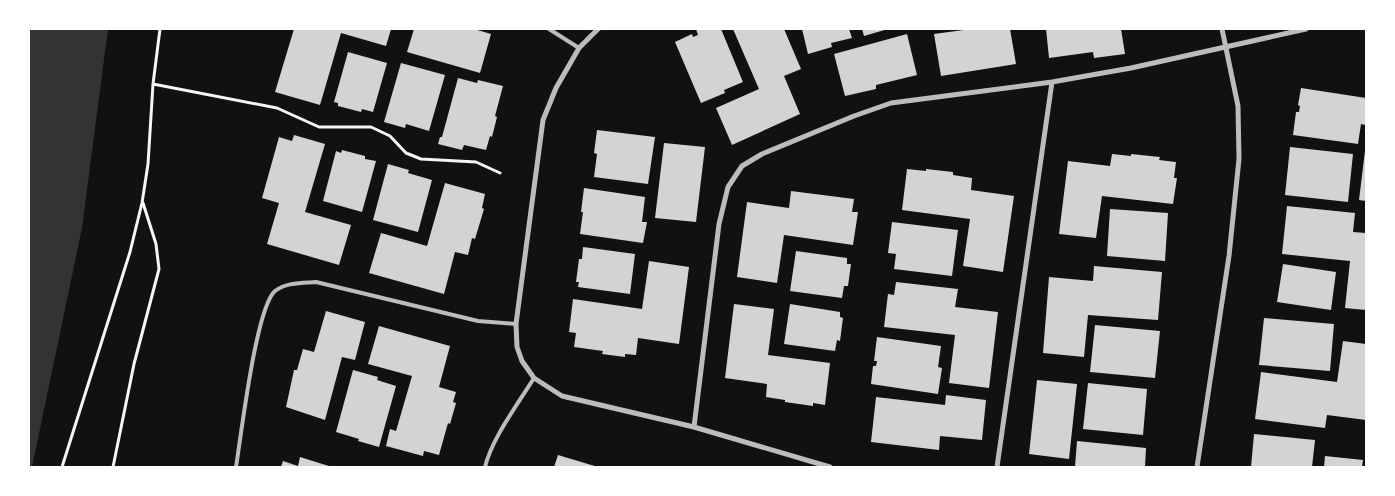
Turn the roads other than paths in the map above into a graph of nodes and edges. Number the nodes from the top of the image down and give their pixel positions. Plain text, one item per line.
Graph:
1 (550, 29) edge
2 (598, 29) edge
3 (1222, 29) edge
4 (1306, 29) edge
5 (579, 48) junction
6 (1227, 48) junction
7 (1052, 82) junction
8 (516, 324) junction
9 (534, 378) junction
10 (694, 427) junction
11 (810, 464) edge
12 (236, 467) edge
13 (485, 467) edge
14 (830, 467) edge
15 (997, 467) edge
16 (1197, 467) edge

1 - 5 lane
2 - 5 street
3 - 6 street
4 - 6 street
5 - 8 street
6 - 7 street
6 - 16 street
7 - 10 street
7 - 15 street
8 - 9 street
8 - 12 lane
9 - 10 street
9 - 13 lane
10 - 11 street
11 - 14 street

